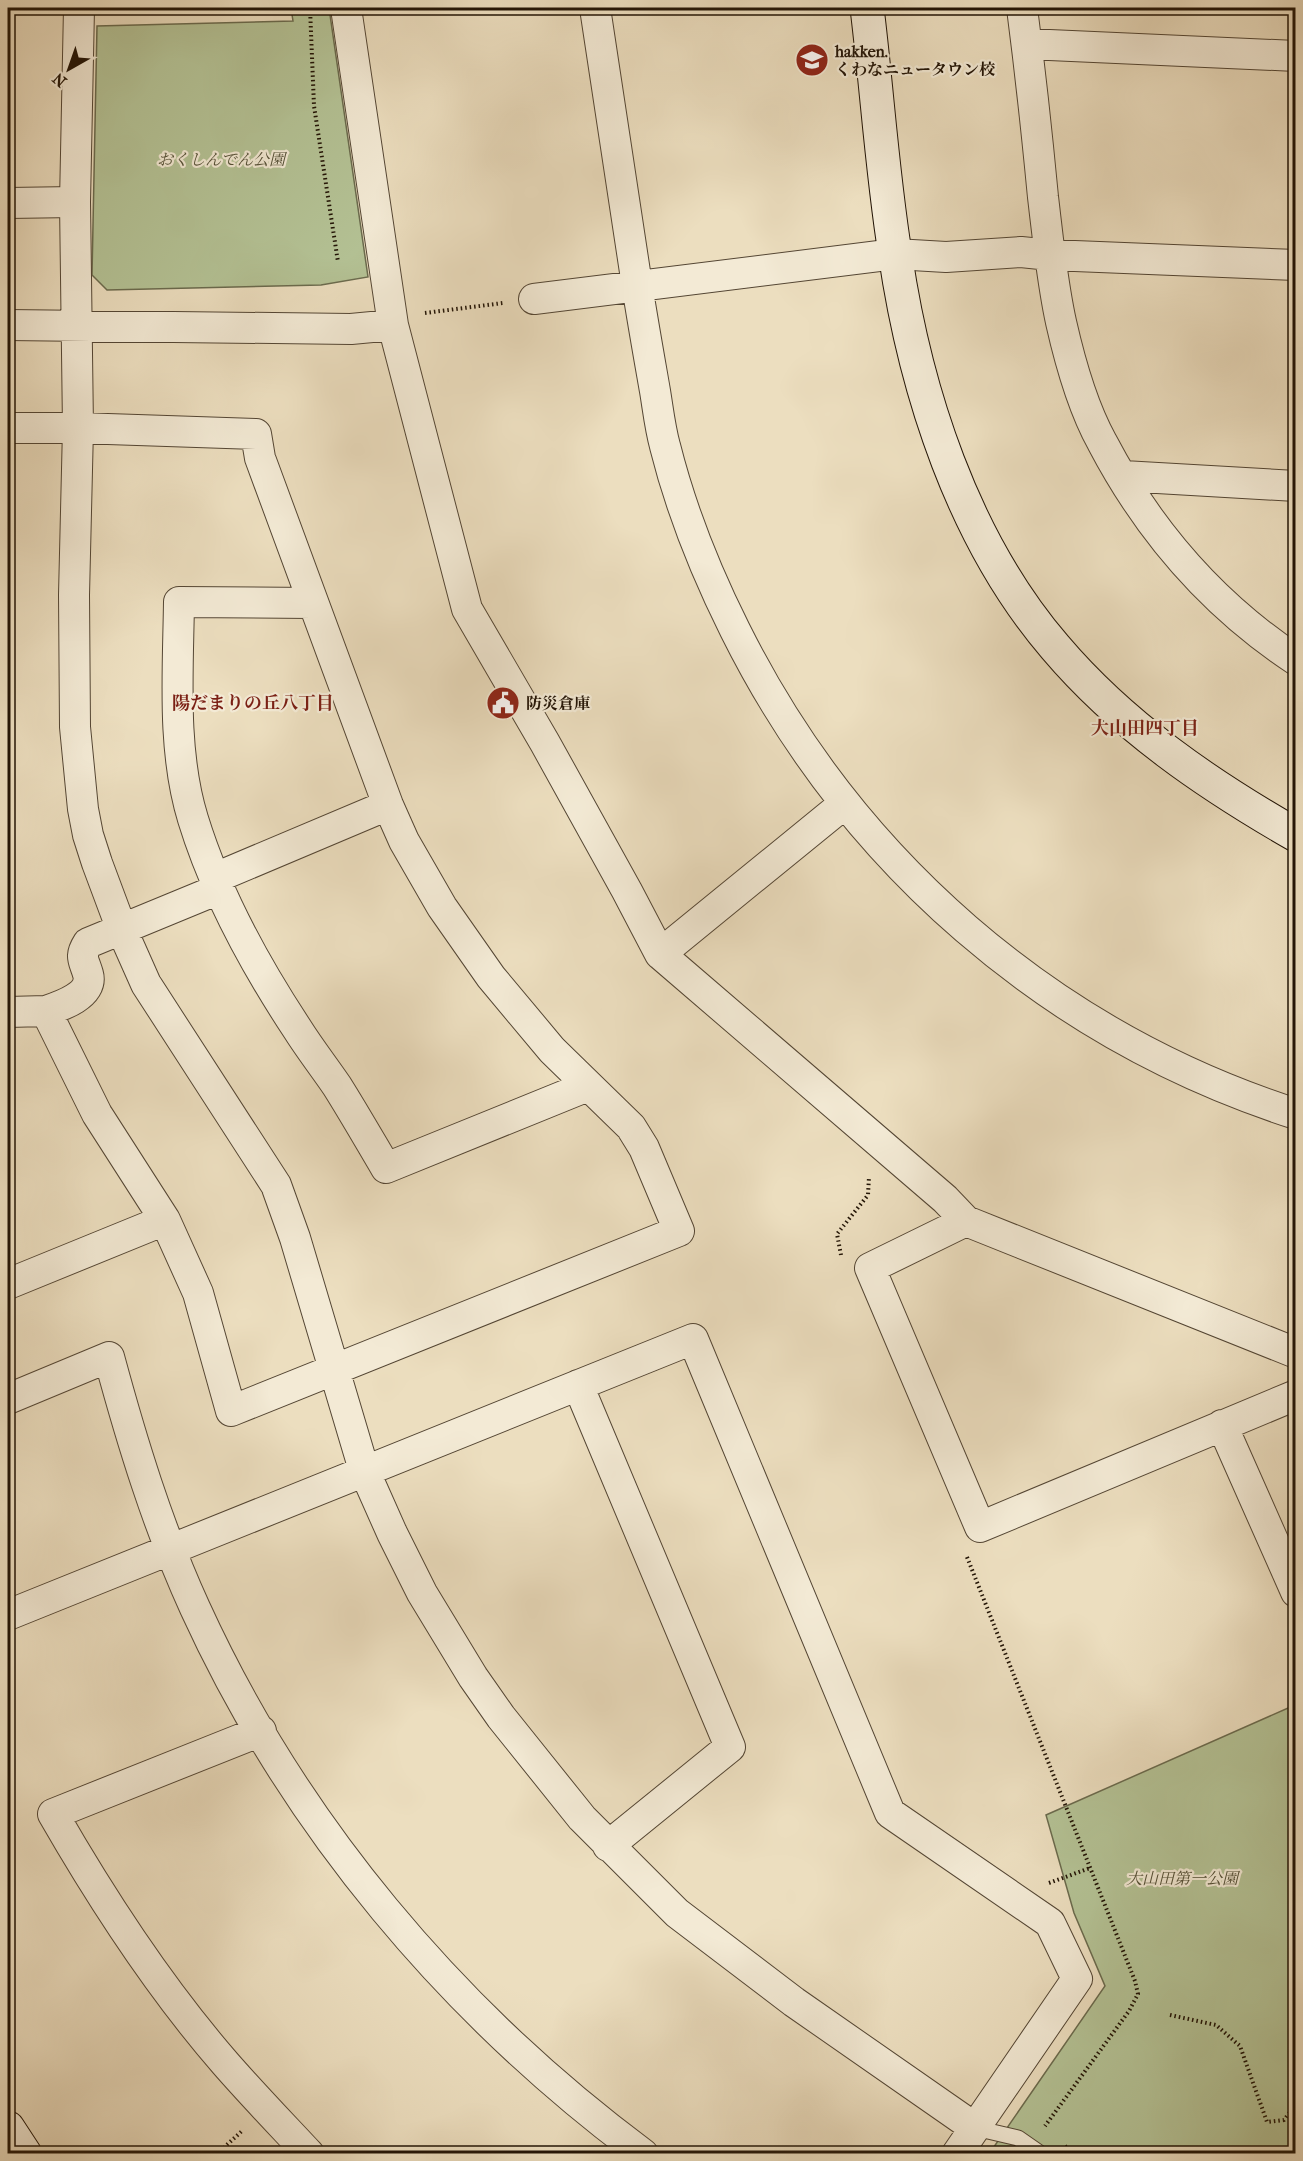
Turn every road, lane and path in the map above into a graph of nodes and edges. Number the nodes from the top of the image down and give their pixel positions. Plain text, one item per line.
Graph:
1 (346, 8) edge
2 (595, 8) edge
3 (867, 8) edge
4 (1022, 8) edge
5 (79, 10) edge
6 (310, 10) edge
7 (1027, 44) junction
8 (1296, 56) edge
9 (75, 202) junction
10 (8, 203) edge
11 (895, 254) junction
12 (1050, 255) junction
13 (338, 262) dead end
14 (1296, 266) edge
15 (637, 286) junction
16 (534, 299) joint
17 (392, 321) junction
18 (8, 325) edge
19 (76, 326) junction
20 (8, 428) edge
21 (78, 428) junction
22 (1123, 476) junction
23 (1296, 486) edge
24 (312, 603) junction
25 (1296, 660) edge
26 (388, 804) junction
27 (844, 804) junction
28 (1296, 835) edge
29 (217, 883) junction
30 (122, 930) junction
31 (660, 954) junction
32 (46, 1011) junction
33 (8, 1012) edge
34 (588, 1086) junction
35 (1296, 1114) edge
36 (165, 1220) junction
37 (966, 1221) junction
38 (8, 1284) edge
39 (1296, 1353) edge
40 (335, 1371) junction
41 (578, 1384) junction
42 (1296, 1395) edge
43 (8, 1399) edge
44 (1222, 1425) junction
45 (364, 1470) junction
46 (980, 1527) junction
47 (171, 1550) junction
48 (1296, 1592) edge
49 (8, 1616) edge
50 (261, 1731) junction
51 (608, 1846) junction
52 (1090, 1868) junction
53 (1046, 1885) dead end
54 (1170, 2015) dead end
55 (1296, 2104) edge
56 (8, 2128) edge
57 (975, 2128) junction
58 (1043, 2130) dead end
59 (26, 2154) edge
60 (309, 2154) edge
61 (643, 2154) edge
62 (957, 2154) edge
63 (1041, 2154) edge

1 - 17 street
2 - 15 street
3 - 11 street
4 - 7 street
5 - 6 path
5 - 9 street
6 - 13 path
7 - 8 street
7 - 12 street
9 - 10 street
9 - 19 street
11 - 12 street
11 - 15 street
11 - 28 street
12 - 14 street
12 - 22 street
15 - 16 street
15 - 27 street
16 - 17 path
17 - 19 street
17 - 31 street
18 - 19 street
19 - 21 street
20 - 21 street
21 - 24 street
21 - 30 street
22 - 23 street
22 - 25 street
24 - 26 street
24 - 29 street
26 - 29 street
26 - 34 street
27 - 31 street
27 - 35 street
29 - 30 street
29 - 34 street
30 - 32 street
30 - 40 street
31 - 37 street
32 - 33 street
32 - 36 street
34 - 40 street
36 - 38 street
36 - 40 street
37 - 39 street
37 - 46 street
40 - 45 street
41 - 45 street
41 - 51 street
41 - 57 street
42 - 44 street
43 - 47 street
44 - 46 street
44 - 48 street
45 - 47 street
45 - 51 street
46 - 52 path
47 - 49 street
47 - 50 street
50 - 60 street
50 - 61 street
51 - 57 street
52 - 53 path
52 - 58 path
54 - 55 path
56 - 59 street
57 - 62 street
57 - 63 lane

